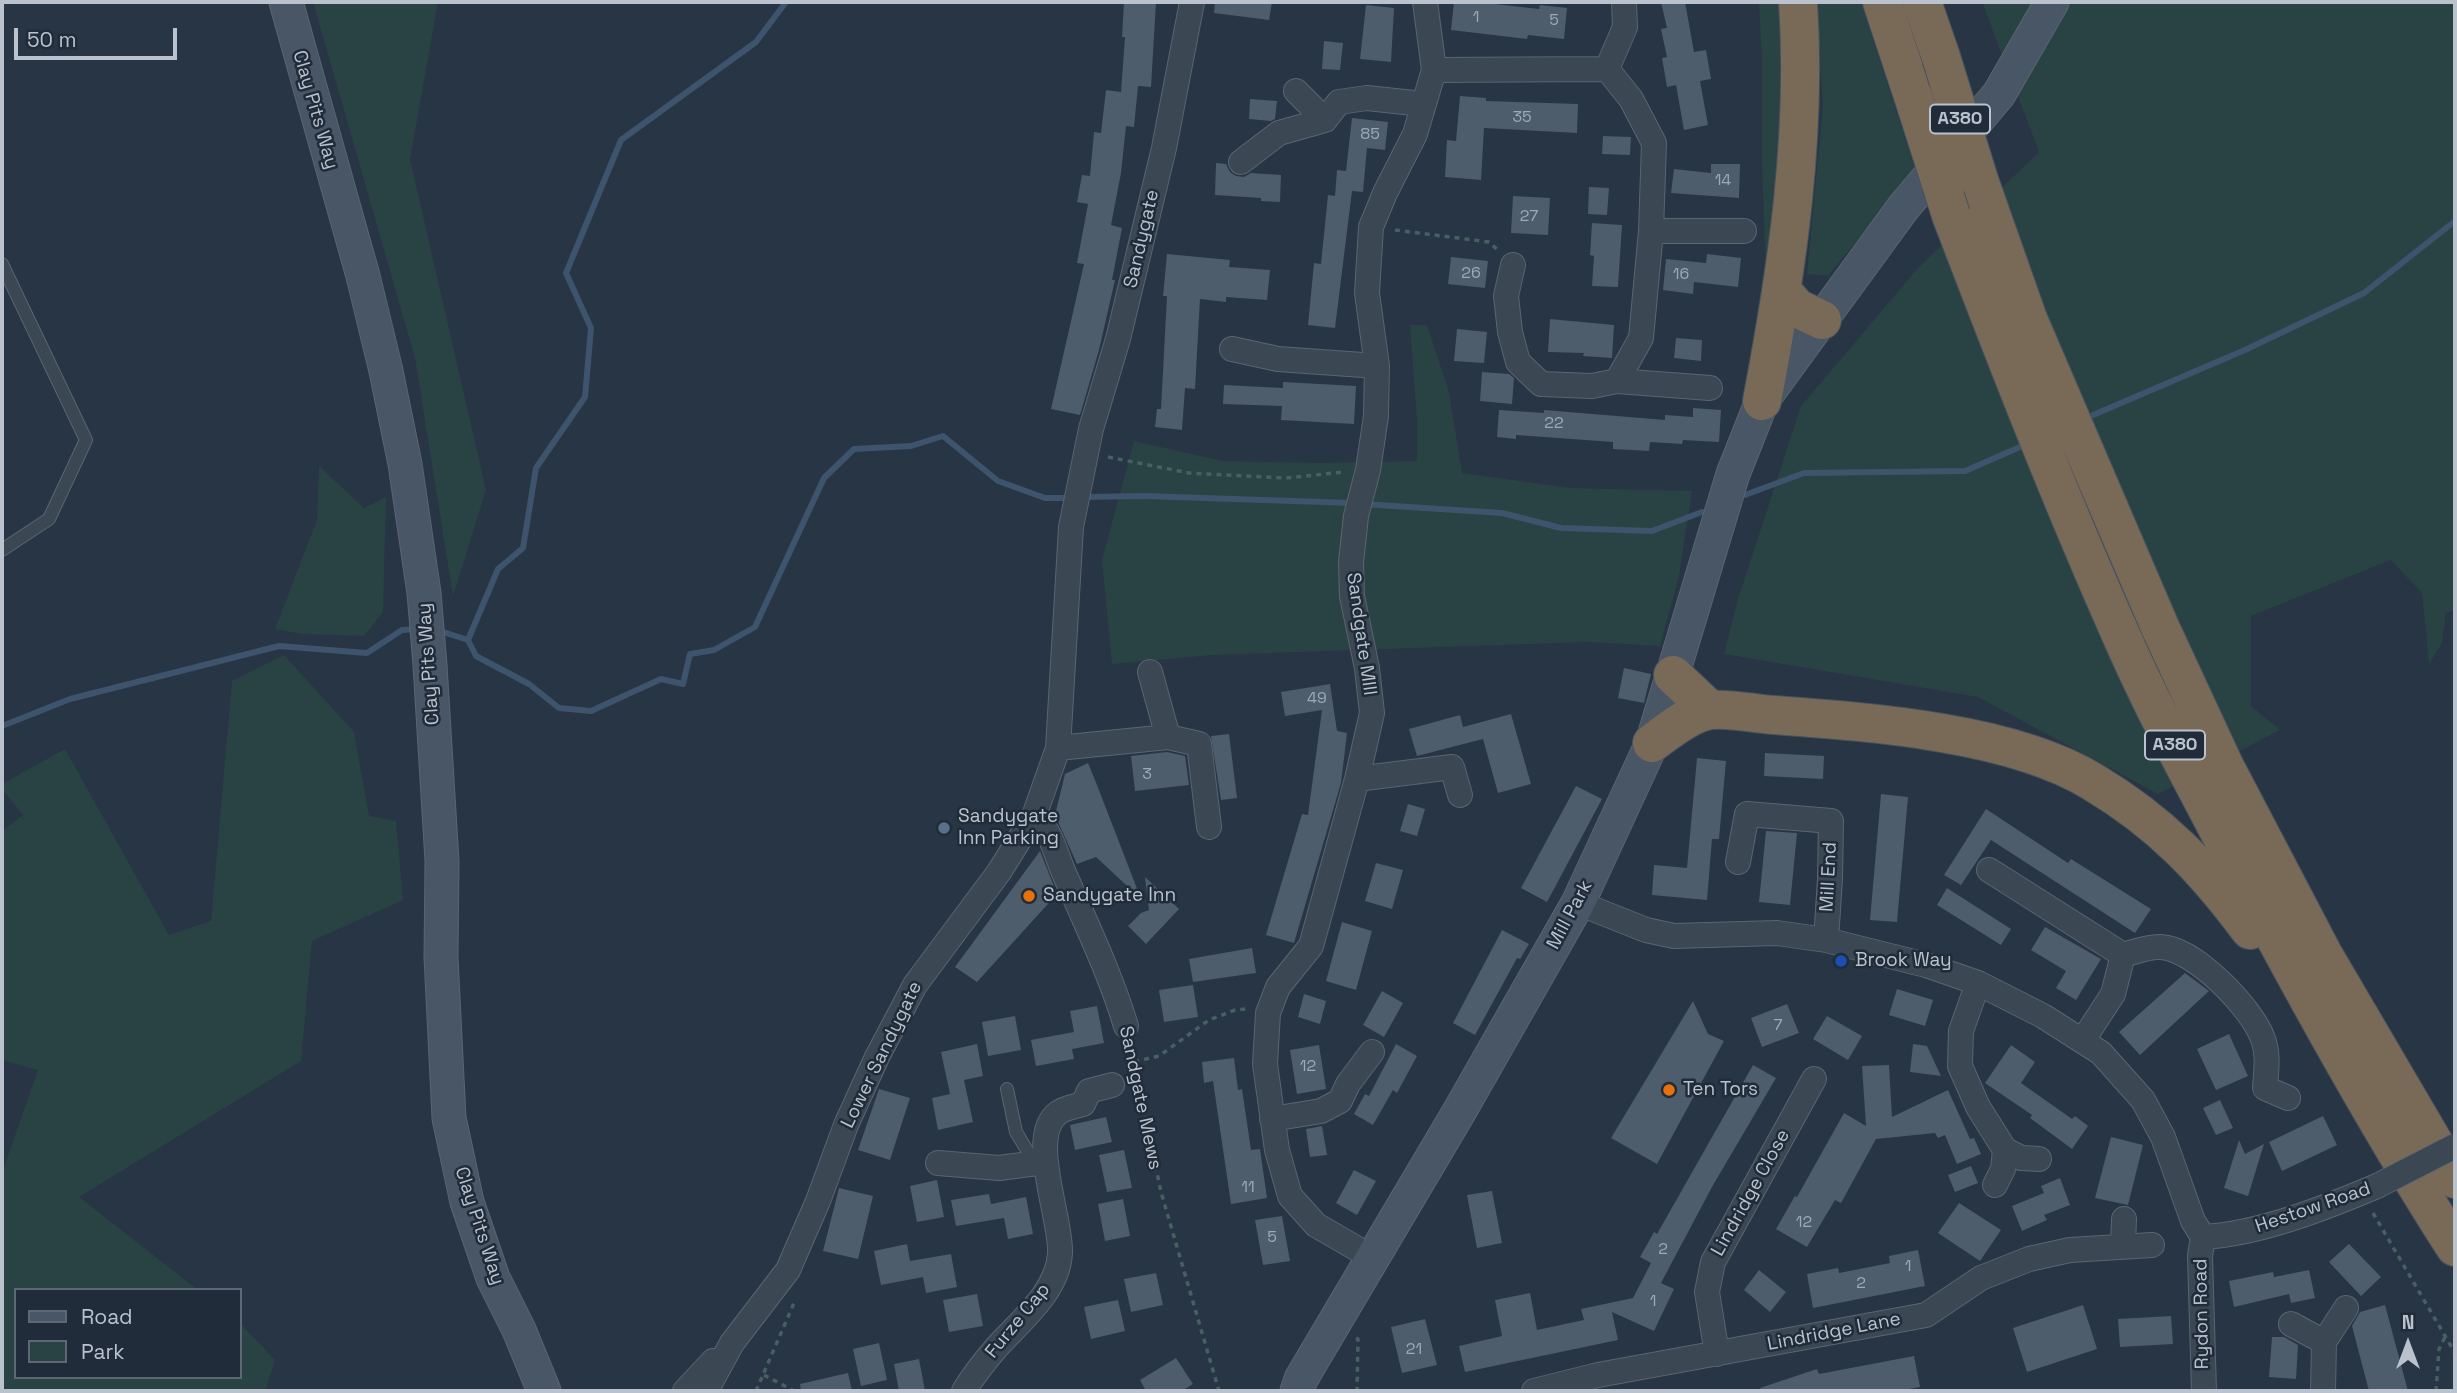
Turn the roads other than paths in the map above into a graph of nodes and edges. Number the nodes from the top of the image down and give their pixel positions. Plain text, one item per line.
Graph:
1 (286, 2) edge
2 (1192, 2) edge
3 (1424, 2) edge
4 (1624, 2) edge
5 (1798, 2) edge
6 (1882, 2) edge
7 (1922, 2) edge
8 (2052, 2) edge
9 (1607, 69) junction
10 (1434, 70) junction
11 (1296, 91) dead end
12 (1423, 104) junction
13 (1325, 120) junction
14 (1241, 162) dead end
15 (1651, 231) junction
16 (1744, 231) dead end
17 (2, 264) edge
18 (1513, 265) road end
19 (1783, 292) junction
20 (1822, 320) junction
21 (1232, 349) dead end
22 (1377, 366) junction
23 (1617, 381) junction
24 (1710, 388) dead end
25 (1762, 401) junction
26 (1071, 527) joint
27 (2, 550) edge
28 (1150, 672) dead end
29 (1673, 675) junction
30 (1710, 710) junction
31 (1168, 737) junction
32 (1651, 743) junction
33 (1058, 748) junction
34 (1357, 779) junction
35 (1460, 795) dead end
36 (1034, 817) junction
37 (1209, 827) dead end
38 (1738, 862) dead end
39 (1989, 870) dead end
40 (1578, 903) junction
41 (1826, 940) junction
42 (2123, 955) junction
43 (1978, 983) junction
44 (1126, 1026) road end
45 (2083, 1040) junction
46 (1372, 1052) dead end
47 (1814, 1079) dead end
48 (2354, 1081) junction
49 (1112, 1085) dead end
50 (1007, 1089) dead end
51 (2288, 1098) dead end
52 (1272, 1119) junction
53 (2455, 1146) edge
54 (2005, 1150) junction
55 (2039, 1159) dead end
56 (1040, 1162) junction
57 (938, 1163) dead end
58 (2455, 1179) edge
59 (1996, 1185) dead end
60 (2124, 1219) dead end
61 (2203, 1237) junction
62 (2123, 1245) junction
63 (2152, 1245) dead end
64 (2455, 1247) edge
65 (1373, 1258) junction
66 (2346, 1308) dead end
67 (2291, 1324) dead end
68 (519, 1330) junction
69 (2325, 1342) junction
70 (732, 1343) junction
71 (1717, 1354) junction
72 (544, 1391) edge
73 (569, 1391) edge
74 (685, 1391) edge
75 (706, 1391) edge
76 (964, 1391) edge
77 (1297, 1391) edge
78 (1534, 1391) edge
79 (2204, 1391) edge
80 (2323, 1391) edge

1 - 68 main road, Clay Pits Way
2 - 26 street, Sandygate
3 - 10 street, Sandgate MIll
4 - 9 street
5 - 19 highway
6 - 48 highway, A380, bridge
7 - 58 highway, A380, bridge
8 - 20 main road, Mill Park
9 - 10 street
9 - 15 street
10 - 12 street, Sandgate MIll
11 - 13 street
12 - 13 street
12 - 22 street, Sandgate MIll
13 - 14 street
15 - 16 street
15 - 23 street
17 - 27 lane
18 - 23 street
19 - 20 highway
19 - 25 highway
20 - 25 main road, Mill Park
21 - 22 street
22 - 34 street, Sandgate MIll
23 - 24 street
25 - 29 main road, Mill Park
26 - 33 street, Lower Sandygate
28 - 31 street
29 - 30 highway
29 - 32 main road, Mill Park
30 - 32 highway, A380
30 - 48 highway, A380
31 - 33 street
31 - 37 street
32 - 40 main road, Mill Park
33 - 36 street, Lower Sandygate
34 - 35 street
34 - 52 street, Sandgate MIll
36 - 44 street, Sandgate Mews
36 - 70 street, Lower Sandygate
38 - 41 street, Mill End
39 - 42 street
40 - 41 street
40 - 65 main road, Mill Park
41 - 43 street
42 - 45 street
42 - 51 street
43 - 45 street
43 - 54 street
45 - 61 street
46 - 52 street
47 - 71 street, Lindridge Close
48 - 64 highway, A380
49 - 56 street, Furze Cap
50 - 56 lane
52 - 65 street, Sandgate MIll
53 - 61 street, Hestow Road, bridge
54 - 55 street
54 - 59 street
56 - 57 street
56 - 76 street, Furze Cap
60 - 62 street
61 - 79 street, Rydon Road
62 - 63 street, Lindridge Lane
62 - 71 street, Lindridge Lane
65 - 77 main road, Mill Park
66 - 69 street
67 - 69 street
68 - 72 main road, Clay Pits Way
68 - 73 main road, Clay Pits Way
69 - 80 street
70 - 74 street, Lower Sandygate
70 - 75 street, Lower Sandygate
71 - 78 street, Lindridge Lane

